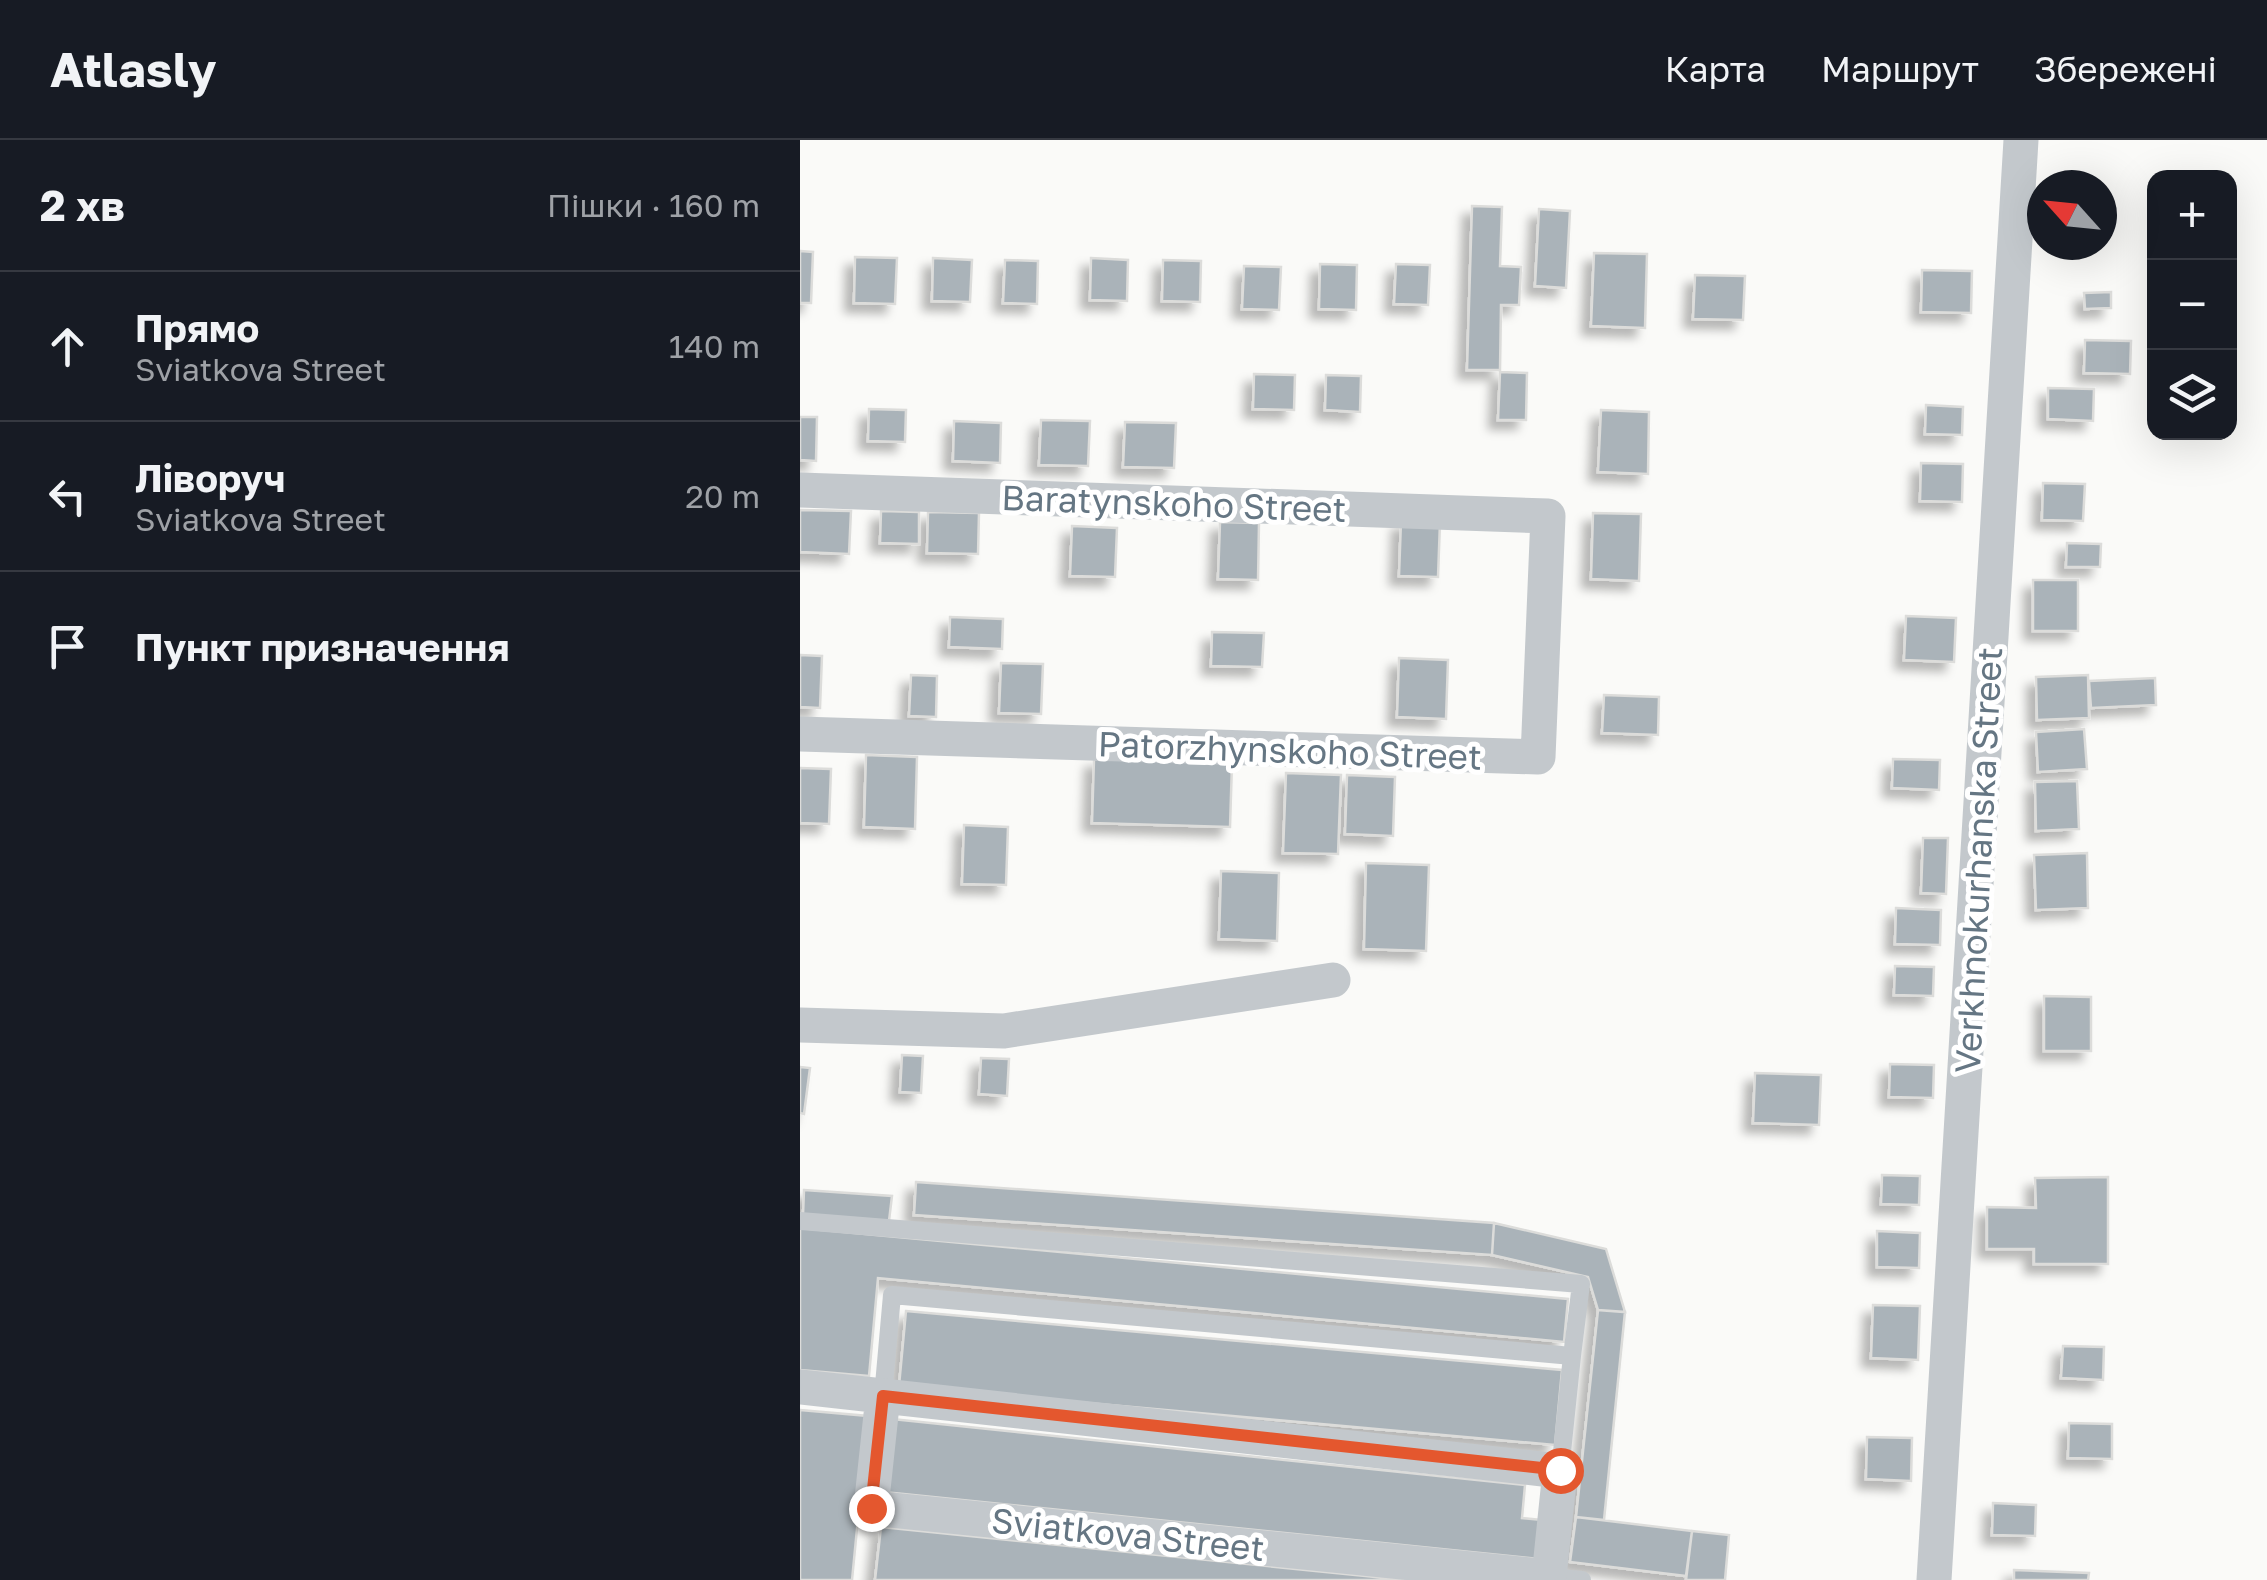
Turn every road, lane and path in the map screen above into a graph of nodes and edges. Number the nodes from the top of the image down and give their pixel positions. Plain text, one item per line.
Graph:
1 (2020, 140) edge
2 (800, 490) edge
3 (1548, 516) joint
4 (800, 734) edge
5 (1332, 980) dead end
6 (800, 1025) edge
7 (800, 1221) edge
8 (1572, 1356) junction
9 (800, 1387) edge
10 (883, 1396) junction
11 (1560, 1470) junction
12 (1490, 1576) edge
13 (1566, 1578) edge
14 (1934, 1580) edge

1 - 14 street, Verkhnokurhanska Street
2 - 3 street, Baratynskoho Street
3 - 4 street, Patorzhynskoho Street
5 - 6 street
7 - 8 lane
8 - 10 lane
8 - 11 lane
9 - 10 street
10 - 11 street
10 - 12 street, Sviatkova Street
11 - 13 street, Sviatkova Street
12 - 13 street, Sviatkova Street

